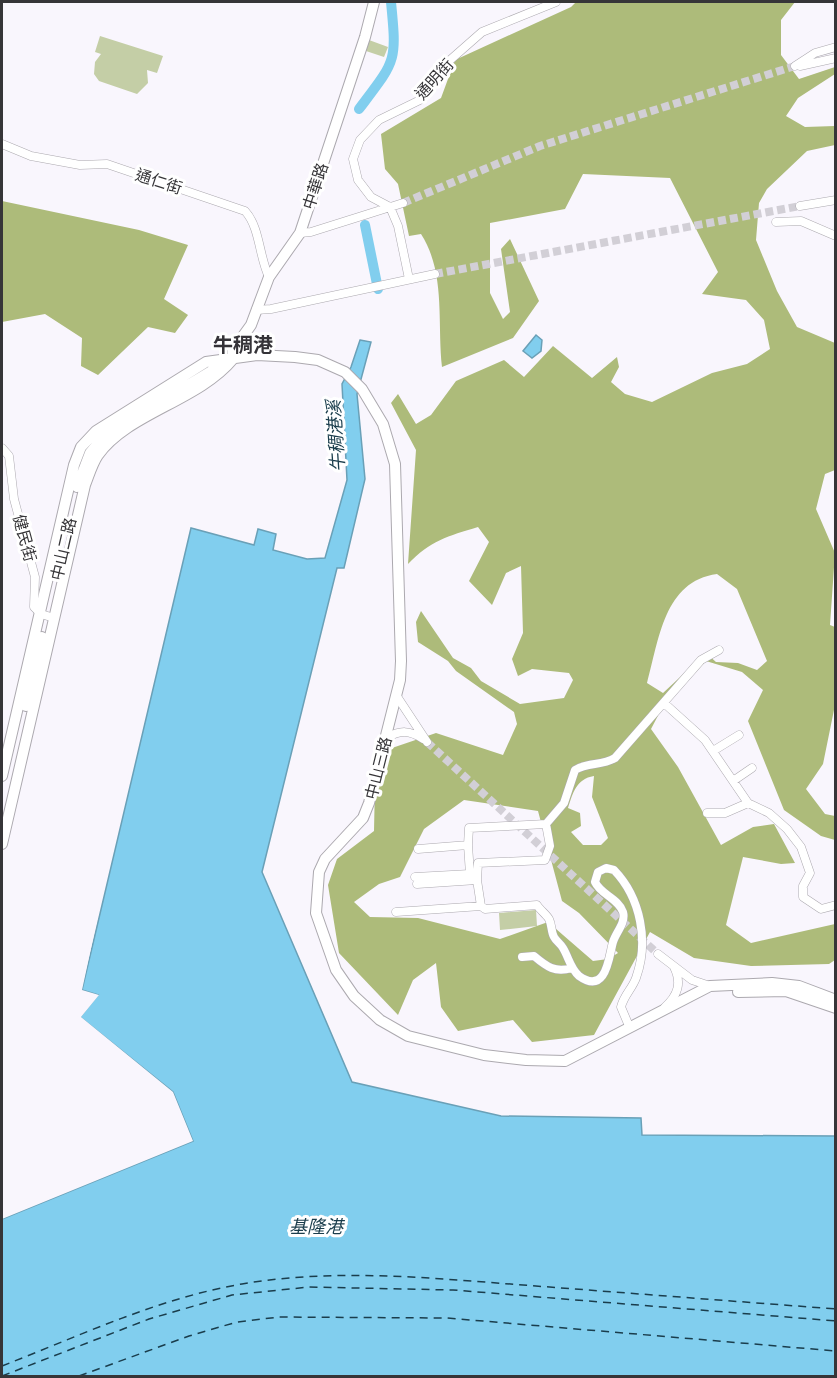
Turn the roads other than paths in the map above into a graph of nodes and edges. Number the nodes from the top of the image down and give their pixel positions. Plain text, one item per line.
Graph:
1 (374, 2) edge
2 (556, 2) edge
3 (836, 47) edge
4 (836, 58) edge
5 (2, 144) edge
6 (836, 200) edge
7 (403, 202) tunnel mouth
8 (800, 206) tunnel mouth
9 (390, 207) junction
10 (776, 222) dead end
11 (300, 233) junction
12 (836, 236) edge
13 (435, 274) tunnel mouth
14 (269, 277) junction
15 (409, 279) junction
16 (256, 310) junction
17 (233, 359) junction
18 (345, 372) joint
19 (2, 448) edge
20 (48, 616) junction
21 (718, 650) dead end
22 (396, 694) junction
23 (664, 703) junction
24 (739, 735) dead end
25 (386, 738) junction
26 (713, 751) junction
27 (752, 768) dead end
28 (2, 776) edge
29 (733, 781) junction
30 (748, 803) junction
31 (707, 813) dead end
32 (2, 815) edge
33 (546, 824) junction
34 (2, 844) edge
35 (468, 845) junction
36 (418, 849) dead end
37 (477, 880) junction
38 (836, 905) edge
39 (481, 906) junction
40 (396, 912) dead end
41 (658, 954) tunnel mouth
42 (522, 957) dead end
43 (674, 967) junction
44 (572, 968) junction
45 (710, 986) junction
46 (836, 1000) edge
47 (836, 1008) edge
48 (662, 1010) junction
49 (629, 1026) junction

1 - 11 street, 中華路
2 - 9 street, 通明街
3 - 4 street
5 - 14 street, 通仁街
6 - 8 street
7 - 9 street
9 - 11 street
9 - 15 street
10 - 12 street
11 - 14 street, 中華路
13 - 15 street
14 - 16 street, 中華路
15 - 16 street
16 - 17 street, 中華路
17 - 18 street, 中山二路
17 - 20 street, 中山二路
17 - 20 street, 中山二路
18 - 22 street, 中山三路
19 - 20 street, 健民街
20 - 28 street, 中山二路
20 - 32 street, 中山二路
20 - 34 street
21 - 23 street
22 - 25 street, 中山三路
22 - 25 street
23 - 26 street
23 - 33 street
24 - 26 street
25 - 49 street, 中山三路
26 - 29 street
27 - 29 street
29 - 30 street
30 - 31 street
30 - 38 street
33 - 35 street
33 - 37 street
35 - 36 street
35 - 37 street
37 - 39 street
39 - 40 street
39 - 44 street
41 - 43 street
42 - 44 street
43 - 45 street
43 - 48 street
44 - 49 street
45 - 46 street, 中山三路
45 - 48 street, 中山三路
47 - 48 street, 中山三路
48 - 49 street, 中山三路

